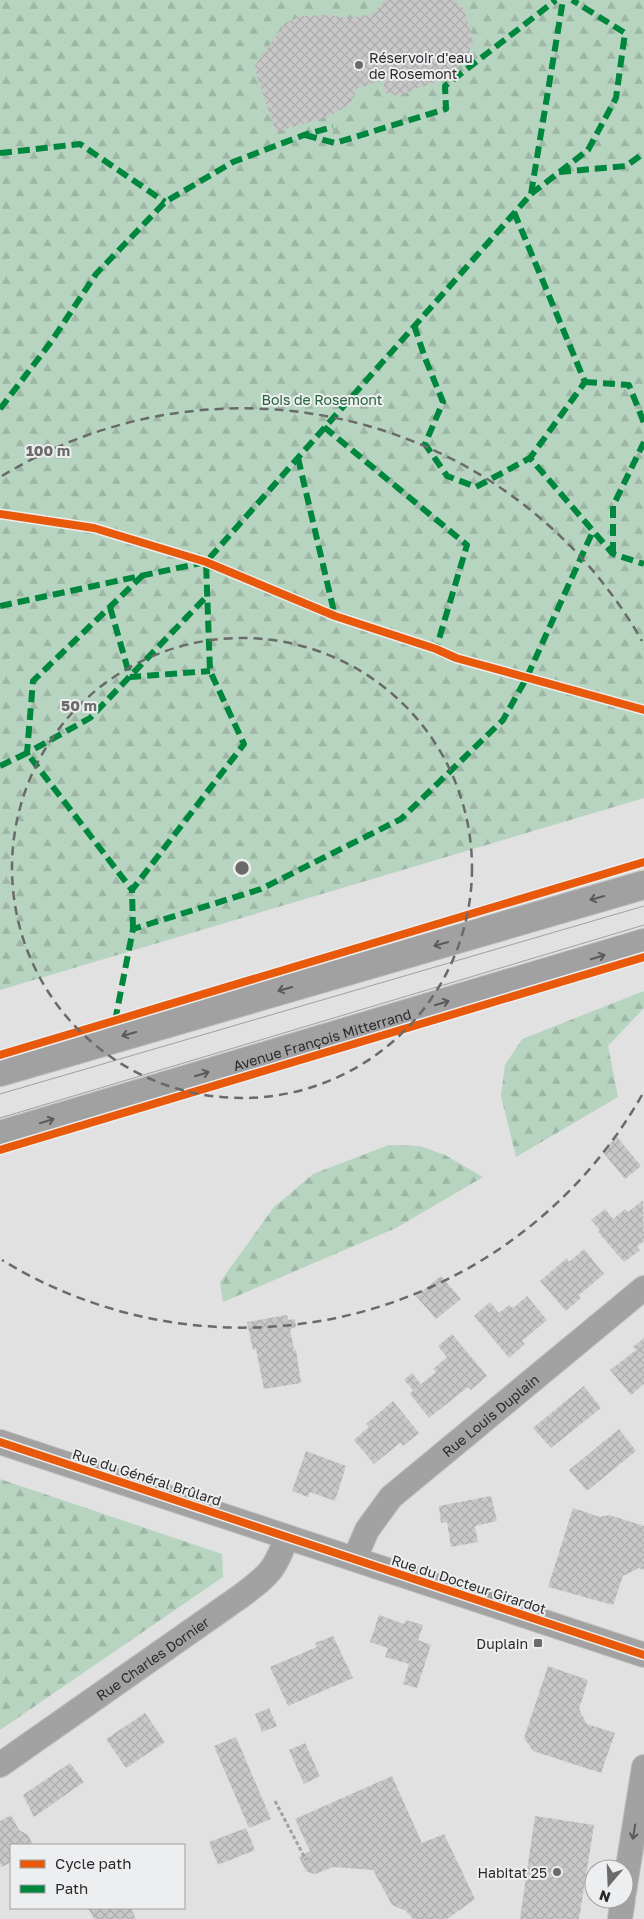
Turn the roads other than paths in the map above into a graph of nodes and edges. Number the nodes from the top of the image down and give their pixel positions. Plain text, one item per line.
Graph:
1 (644, 884) edge
2 (644, 943) edge
3 (0, 1072) edge
4 (0, 1134) edge
5 (644, 1288) edge
6 (0, 1442) edge
7 (286, 1537) junction
8 (354, 1558) junction
9 (644, 1655) edge
10 (0, 1765) edge
11 (644, 1767) edge
12 (629, 1859) edge

1 -> 3 main road
4 -> 2 main road, Avenue François Mitterrand
5 - 8 street, Rue Louis Duplain
6 - 7 street, Rue du Général Brûlard
7 - 8 street, Rue du Docteur Girardot
7 - 10 street, Rue Charles Dornier
8 - 9 street, Rue du Docteur Girardot
11 -> 12 street

